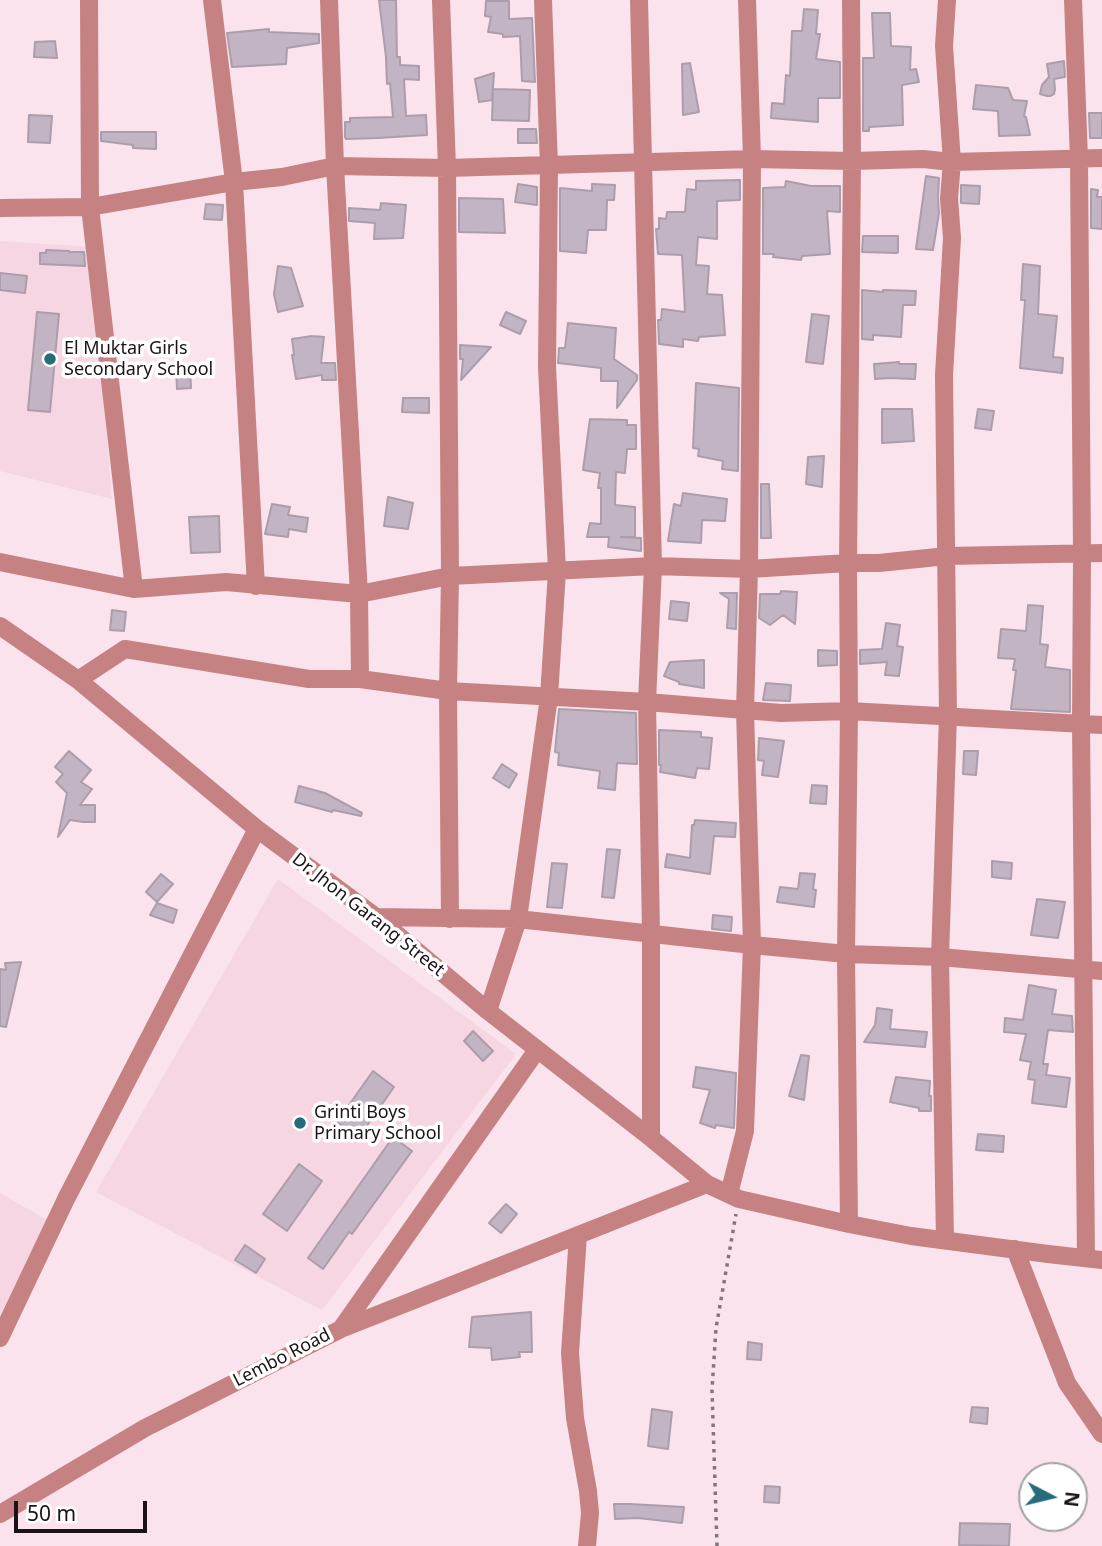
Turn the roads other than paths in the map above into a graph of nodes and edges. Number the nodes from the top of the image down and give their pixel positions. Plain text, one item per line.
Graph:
1 (89, 0) edge
2 (212, 0) edge
3 (329, 0) edge
4 (440, 0) edge
5 (542, 0) edge
6 (639, 0) edge
7 (747, 0) edge
8 (851, 0) edge
9 (947, 0) edge
10 (1073, 0) edge
11 (1102, 158) edge
12 (752, 159) junction
13 (1079, 159) junction
14 (852, 162) junction
15 (953, 162) junction
16 (643, 163) junction
17 (335, 166) junction
18 (549, 166) junction
19 (447, 168) junction
20 (234, 182) junction
21 (90, 207) junction
22 (0, 208) edge
23 (1102, 553) edge
24 (1082, 554) junction
25 (947, 556) junction
26 (0, 562) edge
27 (848, 563) junction
28 (653, 566) junction
29 (749, 569) junction
30 (557, 571) junction
31 (450, 576) junction
32 (256, 586) junction
33 (134, 589) junction
34 (359, 594) junction
35 (0, 626) edge
36 (18, 639) junction
37 (0, 646) edge
38 (360, 678) junction
39 (78, 680) junction
40 (448, 691) junction
41 (549, 697) junction
42 (647, 702) junction
43 (745, 710) junction
44 (849, 711) junction
45 (948, 716) junction
46 (1081, 725) junction
47 (1102, 725) edge
48 (257, 829) junction
49 (376, 918) junction
50 (450, 919) junction
51 (518, 919) junction
52 (651, 933) junction
53 (752, 945) junction
54 (846, 954) junction
55 (940, 957) junction
56 (1093, 970) edge
57 (488, 1011) junction
58 (537, 1049) junction
59 (651, 1138) junction
60 (707, 1184) junction
61 (734, 1196) junction
62 (849, 1224) junction
63 (578, 1235) junction
64 (945, 1240) junction
65 (1015, 1249) junction
66 (1094, 1259) edge
67 (341, 1329) junction
68 (0, 1338) edge
69 (1102, 1434) edge
70 (0, 1514) edge
71 (587, 1546) edge

1 - 21 street
2 - 20 street
3 - 17 street
4 - 19 street
5 - 18 street
6 - 16 street
7 - 12 street
8 - 14 street
9 - 15 street
10 - 13 street
11 - 13 street
12 - 14 street
12 - 16 street
12 - 29 street
13 - 15 street
13 - 24 street
14 - 15 street
14 - 27 street
15 - 25 street
16 - 18 street
16 - 28 street
17 - 19 street
17 - 20 street
17 - 34 street
18 - 19 street
18 - 30 street
19 - 31 street
20 - 21 street
20 - 32 street
21 - 22 street
21 - 33 street
23 - 24 street
24 - 25 street
24 - 46 street
25 - 27 street
25 - 45 street
26 - 33 street
27 - 29 street
27 - 44 street
28 - 29 street
28 - 30 street
28 - 42 street
29 - 43 street
30 - 31 street
30 - 41 street
31 - 34 street
31 - 40 street
32 - 33 street
32 - 34 street
34 - 38 street
35 - 36 street, Dr. Jhon Garang Street
36 - 37 street
36 - 39 street, Dr. Jhon Garang Street
38 - 39 street
38 - 40 street
39 - 48 street, Dr. Jhon Garang Street
40 - 41 street
40 - 50 street
41 - 42 street
41 - 51 street
42 - 43 street
42 - 52 street
43 - 44 street
43 - 53 street
44 - 45 street
44 - 54 street
45 - 46 street
45 - 55 street
46 - 47 street
46 - 56 street
48 - 49 street, Dr. Jhon Garang Street
48 - 68 street
49 - 50 street
49 - 57 street, Dr. Jhon Garang Street
50 - 51 street
51 - 52 street
51 - 57 street
52 - 53 street
52 - 59 street
53 - 54 street
53 - 61 street
54 - 55 street
54 - 62 street
55 - 56 street
55 - 64 street
56 - 66 street
57 - 58 street, Dr. Jhon Garang Street
58 - 59 street, Dr. Jhon Garang Street
58 - 67 street, Lembo Road
59 - 60 street, Dr. Jhon Garang Street
60 - 61 street, Dr. Jhon Garang Street
60 - 63 street
61 - 62 street, Dr. Jhon Garang Street
62 - 64 street, Dr. Jhon Garang Street
63 - 67 street
63 - 71 street
64 - 65 street, Dr. Jhon Garang Street
65 - 66 street, Dr. Jhon Garang Street
65 - 69 street
67 - 70 street, Lembo Road

